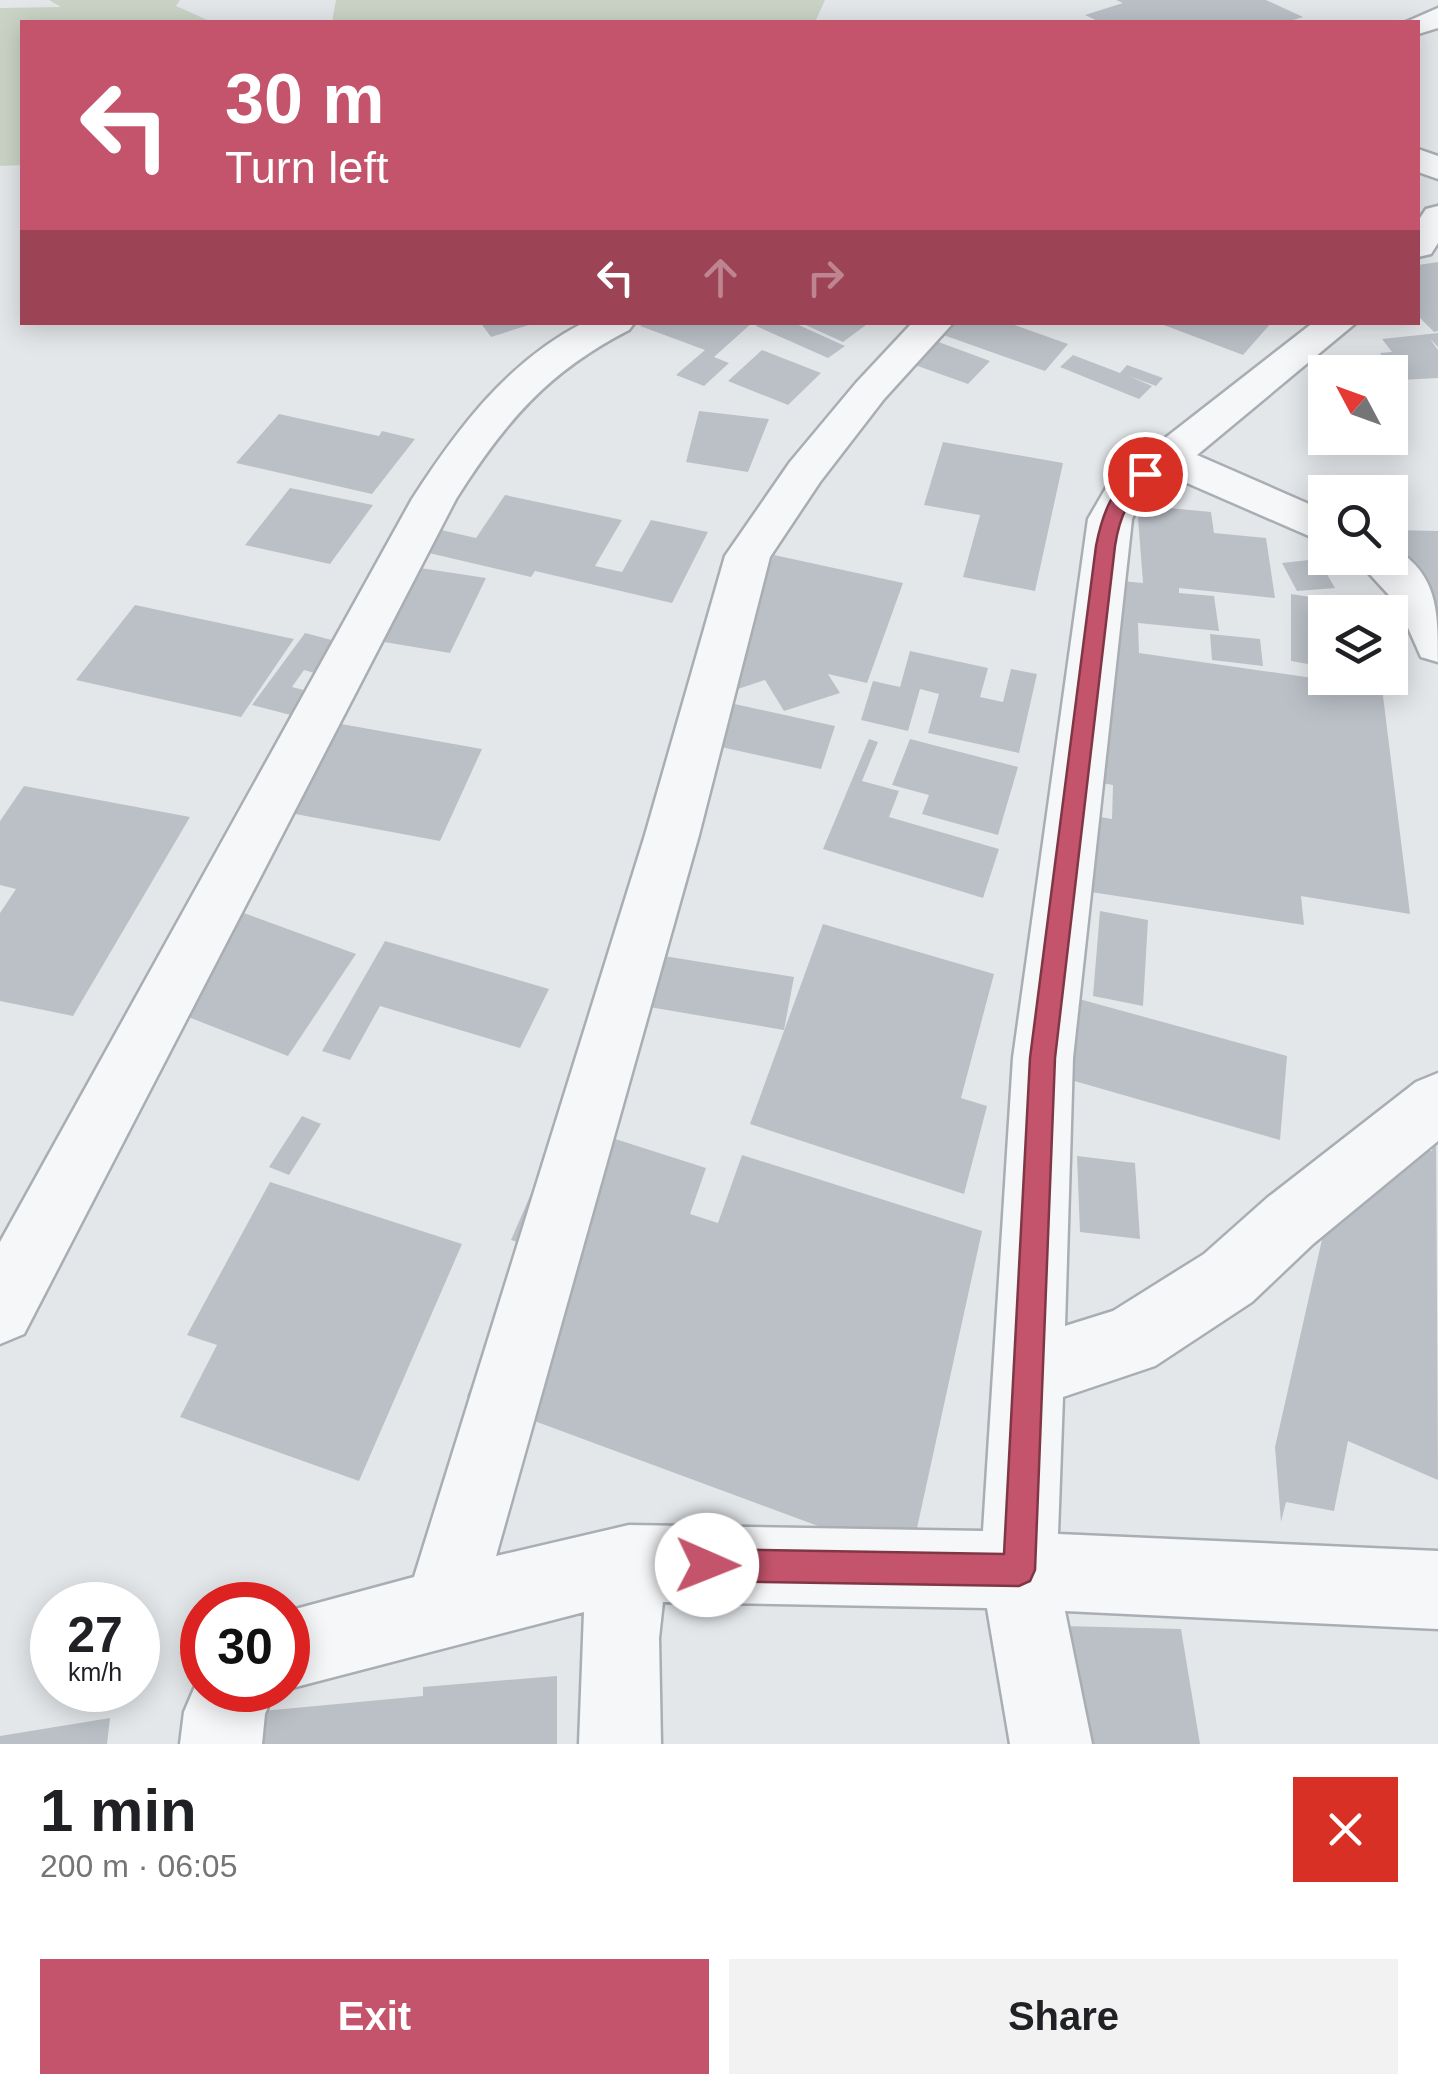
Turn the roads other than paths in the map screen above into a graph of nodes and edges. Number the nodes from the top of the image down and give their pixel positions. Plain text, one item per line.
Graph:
1 (1438, 216) edge
2 (1420, 243) edge
3 (609, 325) edge
4 (931, 325) edge
5 (1334, 325) edge
6 (1165, 456) junction
7 (1308, 520) edge
8 (1404, 575) edge
9 (1438, 644) edge
10 (1438, 1102) edge
11 (0, 1310) edge
12 (1028, 1374) junction
13 (629, 1563) junction
14 (1019, 1570) junction
15 (1438, 1590) edge
16 (444, 1608) junction
17 (310, 1644) edge
18 (225, 1712) edge
19 (221, 1744) edge
20 (620, 1744) edge
21 (1051, 1744) edge

1 - 2 street
3 - 11 street
4 - 16 street
5 - 6 street
6 - 7 street
6 - 12 street
8 - 9 street
10 - 12 street
12 - 14 street
13 - 14 street
13 - 16 street
13 - 20 street
14 - 15 street
14 - 21 street
16 - 17 street
18 - 19 street

